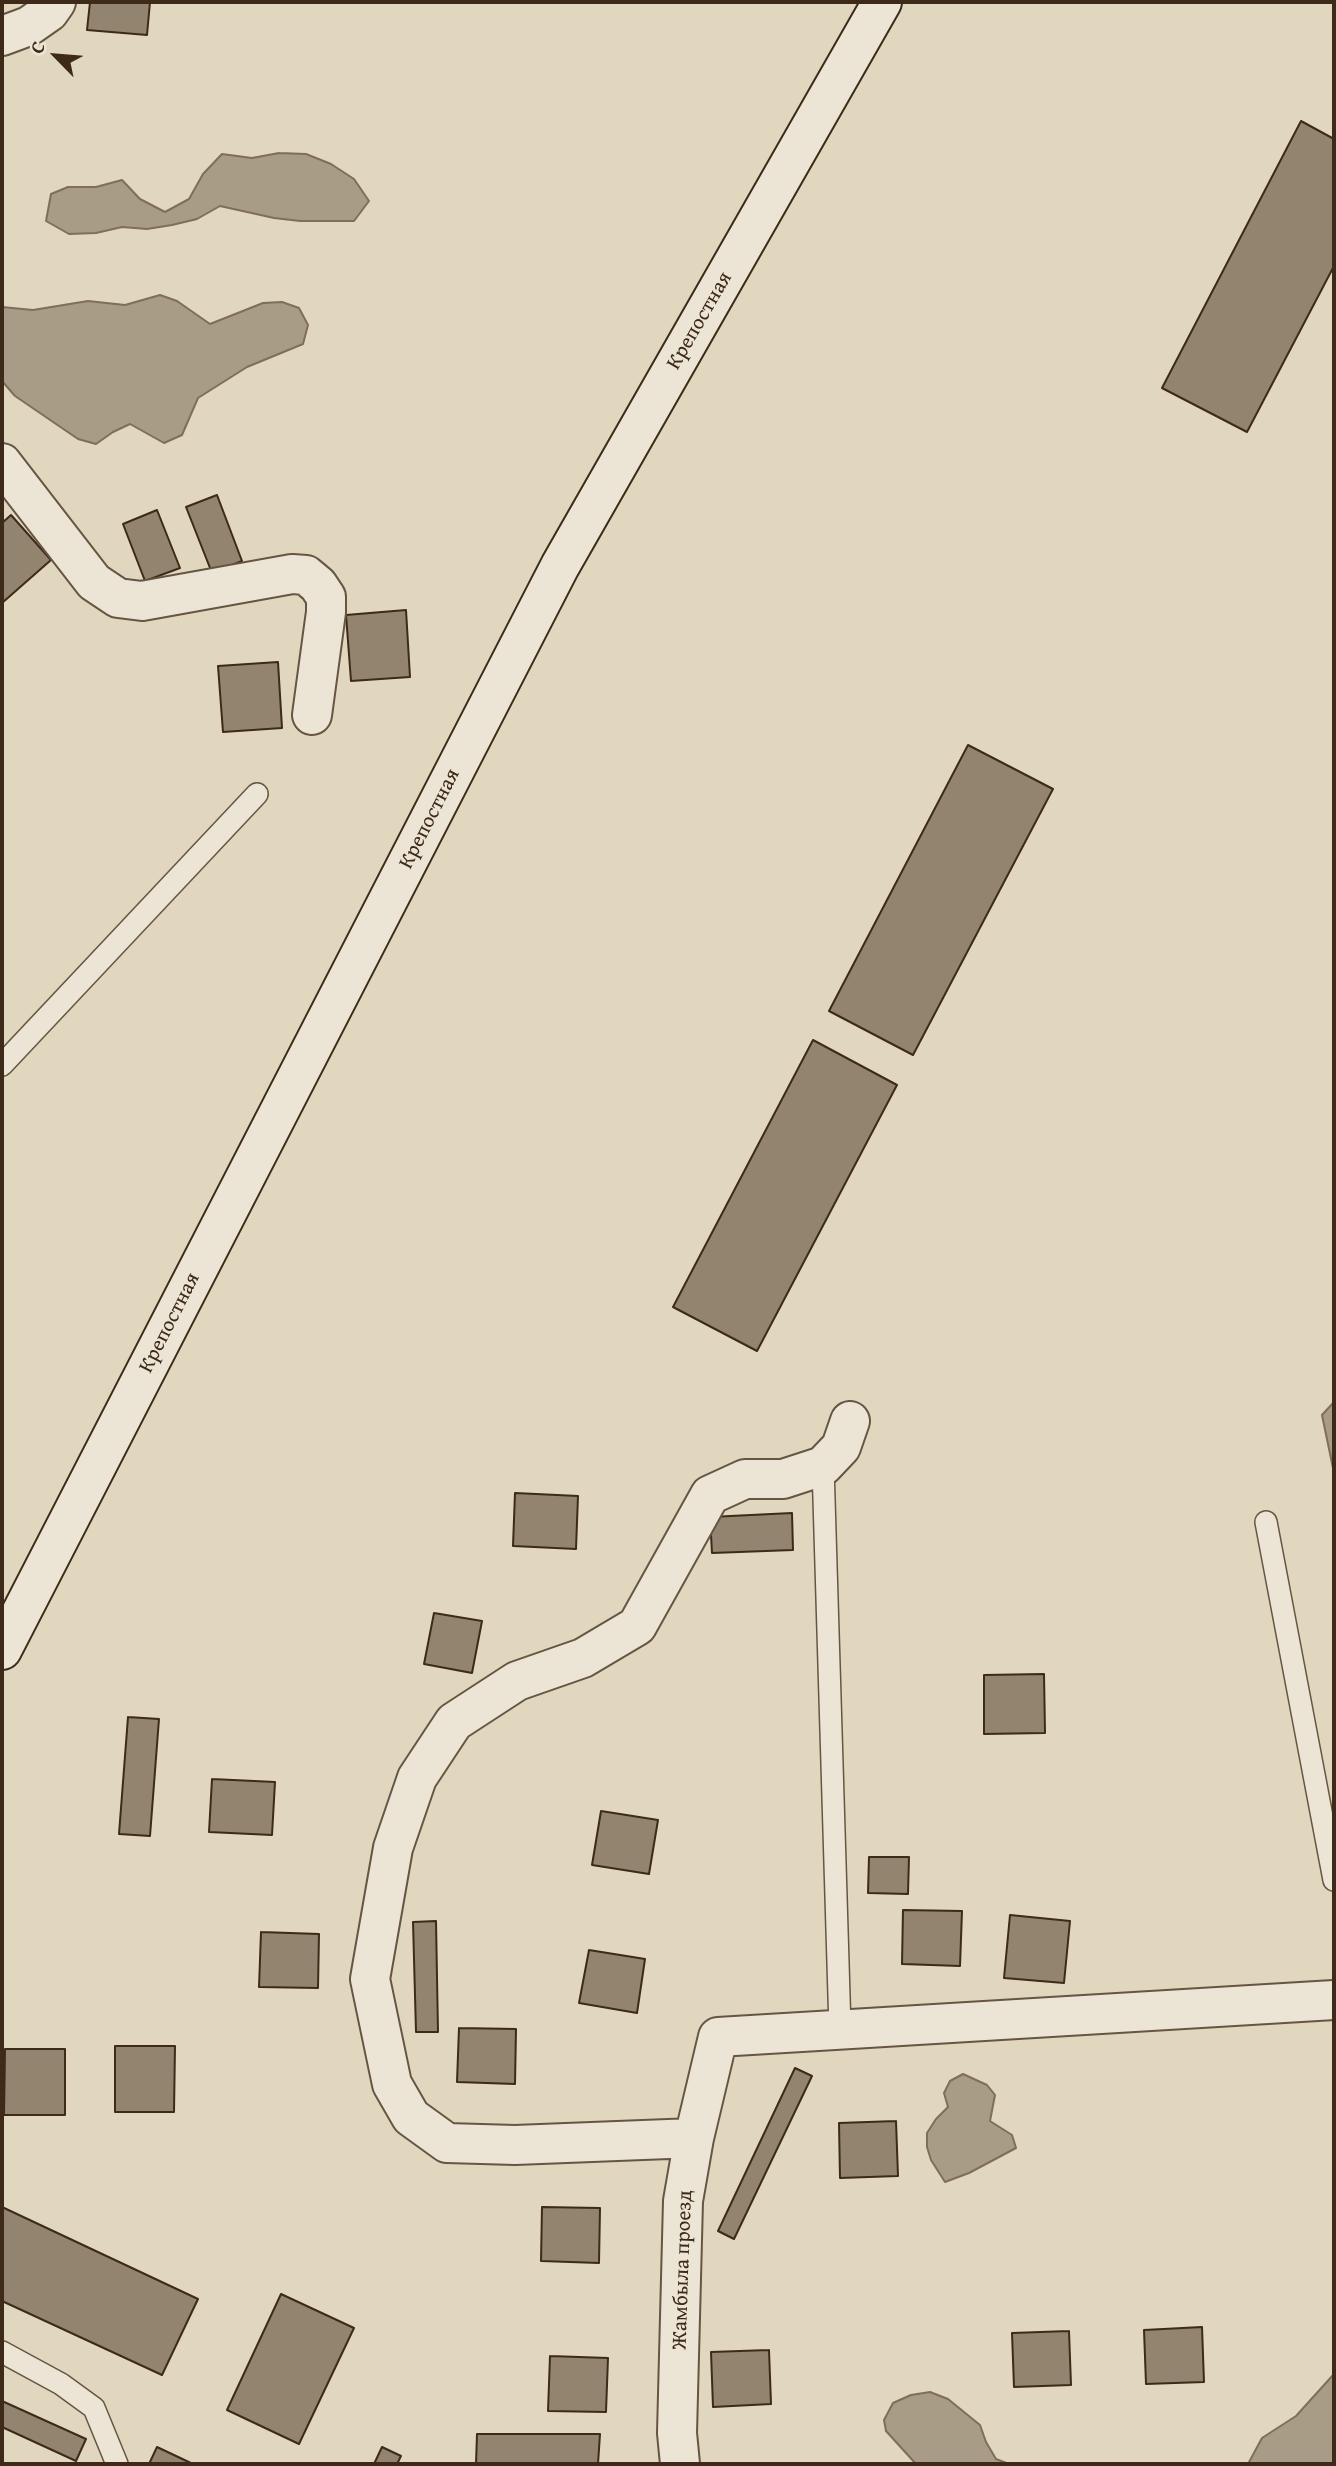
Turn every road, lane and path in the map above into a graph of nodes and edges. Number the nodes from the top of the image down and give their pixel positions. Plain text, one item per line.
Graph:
1 (56, 2) edge
2 (882, 2) edge
3 (2, 36) edge
4 (2, 463) edge
5 (312, 715) dead end
6 (257, 794) dead end
7 (2, 1065) edge
8 (850, 1421) dead end
9 (823, 1466) junction
10 (1266, 1522) dead end
11 (2, 1650) edge
12 (1334, 1880) edge
13 (1334, 2000) edge
14 (840, 2029) junction
15 (694, 2138) junction
16 (2, 2352) edge
17 (117, 2464) edge
18 (680, 2464) edge

1 - 3 street
2 - 11 street, Крепостная
4 - 5 street
6 - 7 lane
8 - 9 street
9 - 14 lane
9 - 15 street
10 - 12 lane
13 - 14 street
14 - 15 street, Жамбыла проезд
15 - 18 street, Жамбыла проезд
16 - 17 lane

